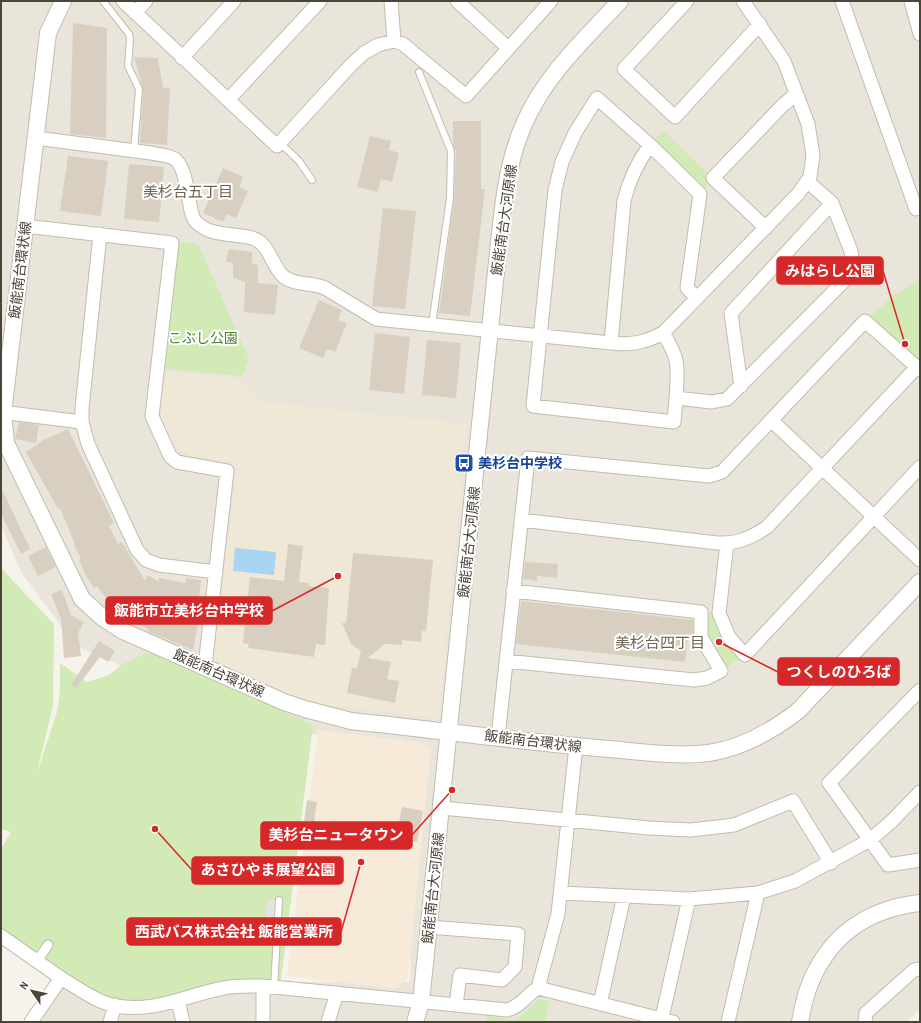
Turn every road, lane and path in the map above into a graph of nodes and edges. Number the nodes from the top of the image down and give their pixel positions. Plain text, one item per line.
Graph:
1 (63, 1) edge
2 (103, 1) edge
3 (122, 1) edge
4 (146, 1) edge
5 (234, 1) edge
6 (320, 1) edge
7 (391, 1) edge
8 (457, 1) edge
9 (551, 1) edge
10 (620, 1) edge
11 (687, 1) edge
12 (743, 1) edge
13 (842, 1) edge
14 (915, 9) edge
15 (135, 13) junction
16 (760, 24) junction
17 (920, 34) edge
18 (394, 41) junction
19 (508, 48) junction
20 (182, 58) junction
21 (419, 72) dead end
22 (796, 94) junction
23 (228, 100) junction
24 (36, 138) junction
25 (280, 143) junction
26 (650, 145) junction
27 (134, 151) junction
28 (312, 180) dead end
29 (808, 182) junction
30 (832, 203) junction
31 (920, 205) edge
32 (25, 226) junction
33 (766, 228) junction
34 (100, 234) junction
35 (696, 297) junction
36 (432, 325) junction
37 (490, 330) junction
38 (663, 333) junction
39 (539, 336) junction
40 (611, 343) junction
41 (918, 368) edge
42 (742, 386) junction
43 (676, 398) junction
44 (2, 412) edge
45 (772, 421) junction
46 (82, 422) junction
47 (822, 468) junction
48 (920, 468) edge
49 (873, 517) junction
50 (521, 520) junction
51 (727, 543) junction
52 (920, 560) edge
53 (216, 572) junction
54 (920, 582) edge
55 (513, 591) junction
56 (506, 661) junction
57 (205, 666) junction
58 (920, 690) edge
59 (450, 731) junction
60 (498, 737) junction
61 (576, 746) junction
62 (920, 792) edge
63 (442, 808) junction
64 (569, 820) junction
65 (870, 840) junction
66 (920, 860) edge
67 (831, 862) junction
68 (561, 893) junction
69 (758, 893) junction
70 (624, 896) junction
71 (689, 899) junction
72 (279, 900) dead end
73 (920, 903) edge
74 (429, 927) junction
75 (1, 936) edge
76 (48, 945) dead end
77 (37, 961) junction
78 (920, 969) edge
79 (61, 978) junction
80 (269, 986) junction
81 (538, 988) junction
82 (337, 993) junction
83 (178, 1001) junction
84 (421, 1002) junction
85 (600, 1004) junction
86 (456, 1005) junction
87 (115, 1006) junction
88 (665, 1021) edge
89 (31, 1022) edge
90 (110, 1022) edge
91 (183, 1022) edge
92 (263, 1022) edge
93 (328, 1022) edge
94 (415, 1022) edge
95 (728, 1022) edge
96 (800, 1022) edge
97 (865, 1022) edge

1 - 24 street, 飯能南台環状線
2 - 27 lane
3 - 15 street
4 - 15 street
5 - 20 street
6 - 23 street
7 - 18 street
8 - 19 street
9 - 19 street
10 - 37 street, 飯能南台大河原線
11 - 16 street
12 - 16 street
13 - 31 street
14 - 17 street
15 - 20 street
16 - 22 street
18 - 19 street
18 - 25 street
20 - 23 street
21 - 36 lane
22 - 29 street
22 - 33 street
23 - 25 street
24 - 27 street
24 - 32 street, 飯能南台環状線
25 - 28 lane
26 - 35 street
26 - 39 street
26 - 40 street
27 - 36 street
29 - 30 street
29 - 33 street
30 - 42 street
30 - 42 street
32 - 34 street
32 - 44 street, 飯能南台環状線
33 - 35 street
34 - 46 street
34 - 53 street
35 - 38 street
36 - 37 street
37 - 39 street
37 - 59 street, 飯能南台大河原線
38 - 40 street
38 - 43 street
39 - 40 street
39 - 43 street
41 - 45 street
41 - 47 street
42 - 43 street
44 - 46 street
44 - 57 street, 飯能南台環状線
45 - 47 street
45 - 50 street
46 - 53 street
47 - 49 street
47 - 51 street
48 - 49 street
49 - 51 street
49 - 52 street
50 - 51 street
50 - 55 street
53 - 57 street
54 - 61 street, 飯能南台環状線
55 - 56 street
55 - 56 street
56 - 60 street
57 - 59 street, 飯能南台環状線
58 - 65 street
59 - 60 street, 飯能南台環状線
59 - 63 street, 飯能南台大河原線
60 - 61 street, 飯能南台環状線
61 - 64 street
62 - 65 street
63 - 64 street
63 - 74 street, 飯能南台大河原線
64 - 67 street
64 - 68 street
65 - 66 street
65 - 67 street
67 - 69 street
68 - 70 street
68 - 81 street
69 - 71 street
69 - 95 street
70 - 71 street
70 - 85 street
71 - 88 street
72 - 80 lane
73 - 96 street
74 - 84 street, 飯能南台大河原線
74 - 86 street
75 - 77 street
76 - 77 street
77 - 79 street
78 - 97 street
79 - 87 street
79 - 89 street
80 - 82 street
80 - 83 street
80 - 92 street
81 - 85 street
81 - 86 street
82 - 84 street
82 - 93 street
83 - 87 street
83 - 91 street
84 - 86 street
84 - 94 street, 飯能南台大河原線
85 - 88 street
87 - 90 street

